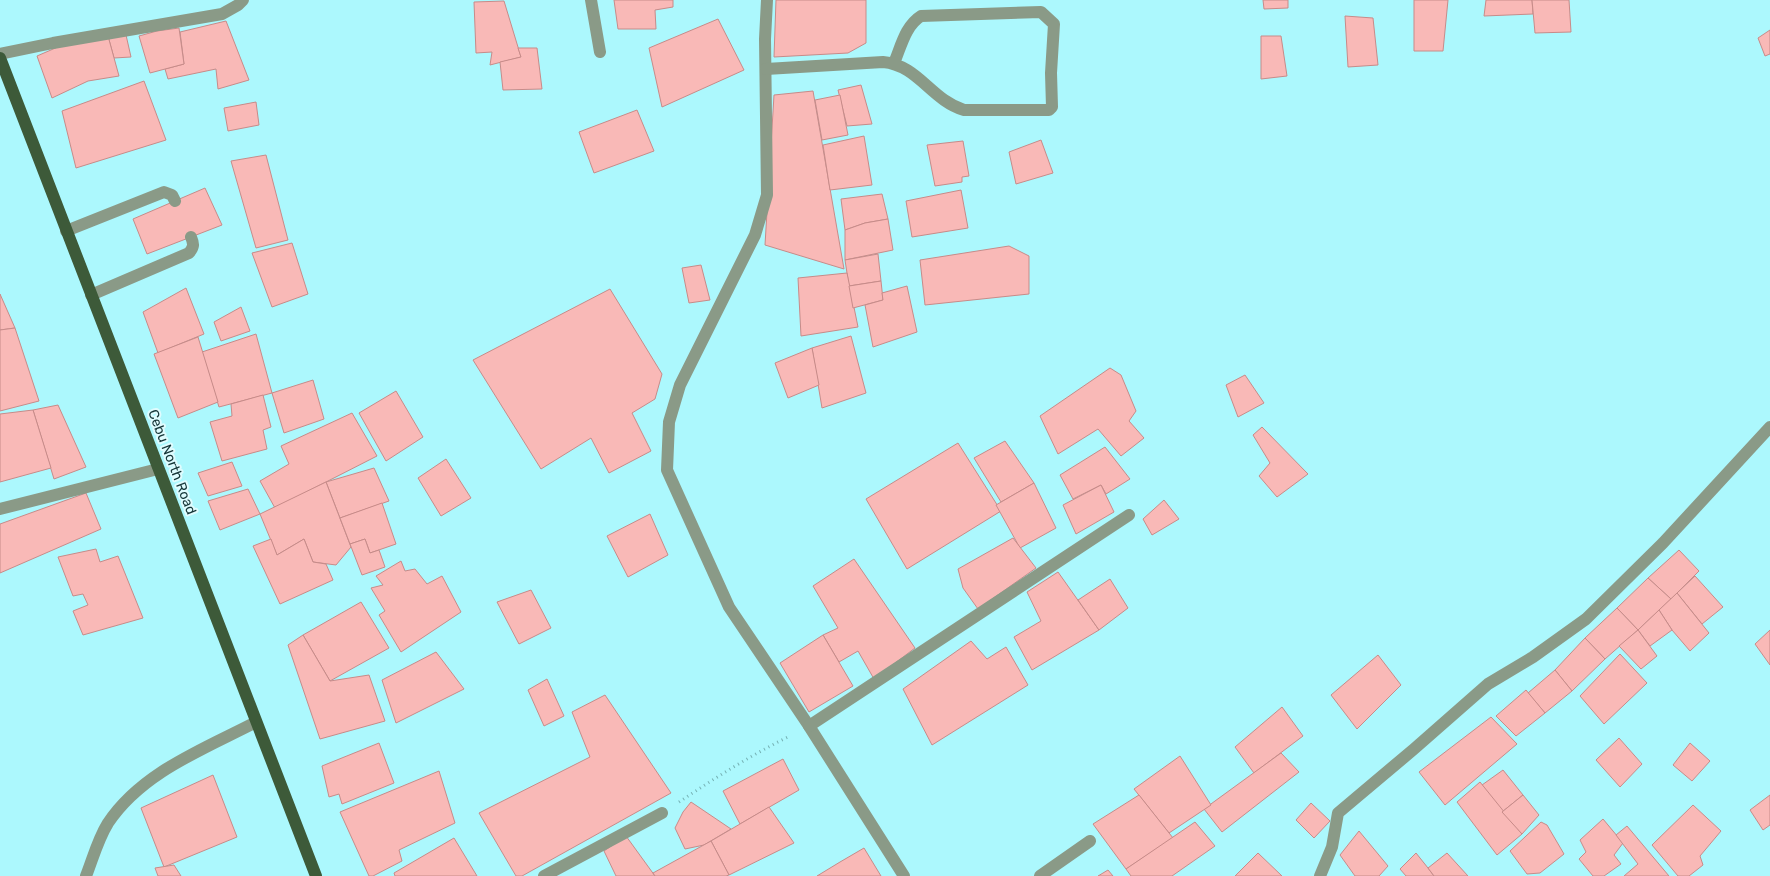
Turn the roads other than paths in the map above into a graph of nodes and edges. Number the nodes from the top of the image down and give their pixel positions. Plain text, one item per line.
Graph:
1 (243, 0) edge
2 (591, 0) edge
3 (767, 0) edge
4 (600, 52) dead end
5 (0, 54) edge
6 (0, 58) edge
7 (894, 63) junction
8 (766, 69) junction
9 (175, 201) dead end
10 (66, 230) junction
11 (191, 237) dead end
12 (91, 295) junction
13 (1770, 426) edge
14 (158, 468) junction
15 (0, 509) edge
16 (1129, 515) dead end
17 (256, 722) junction
18 (809, 726) junction
19 (662, 813) road end
20 (1090, 841) dead end
21 (86, 876) edge
22 (316, 876) edge
23 (544, 876) edge
24 (904, 876) edge
25 (1040, 876) edge
26 (1320, 876) edge

1 - 5 street
2 - 4 street
3 - 8 street
6 - 10 main road, Cebu North Road
7 - 7 street
7 - 8 street
8 - 18 street
9 - 10 street
10 - 12 main road, Cebu North Road
11 - 12 street
12 - 14 main road, Cebu North Road
13 - 26 street
14 - 15 street
14 - 17 main road, Cebu North Road
16 - 18 street
17 - 21 street
17 - 22 main road, Cebu North Road
18 - 24 street
19 - 23 street
20 - 25 street

